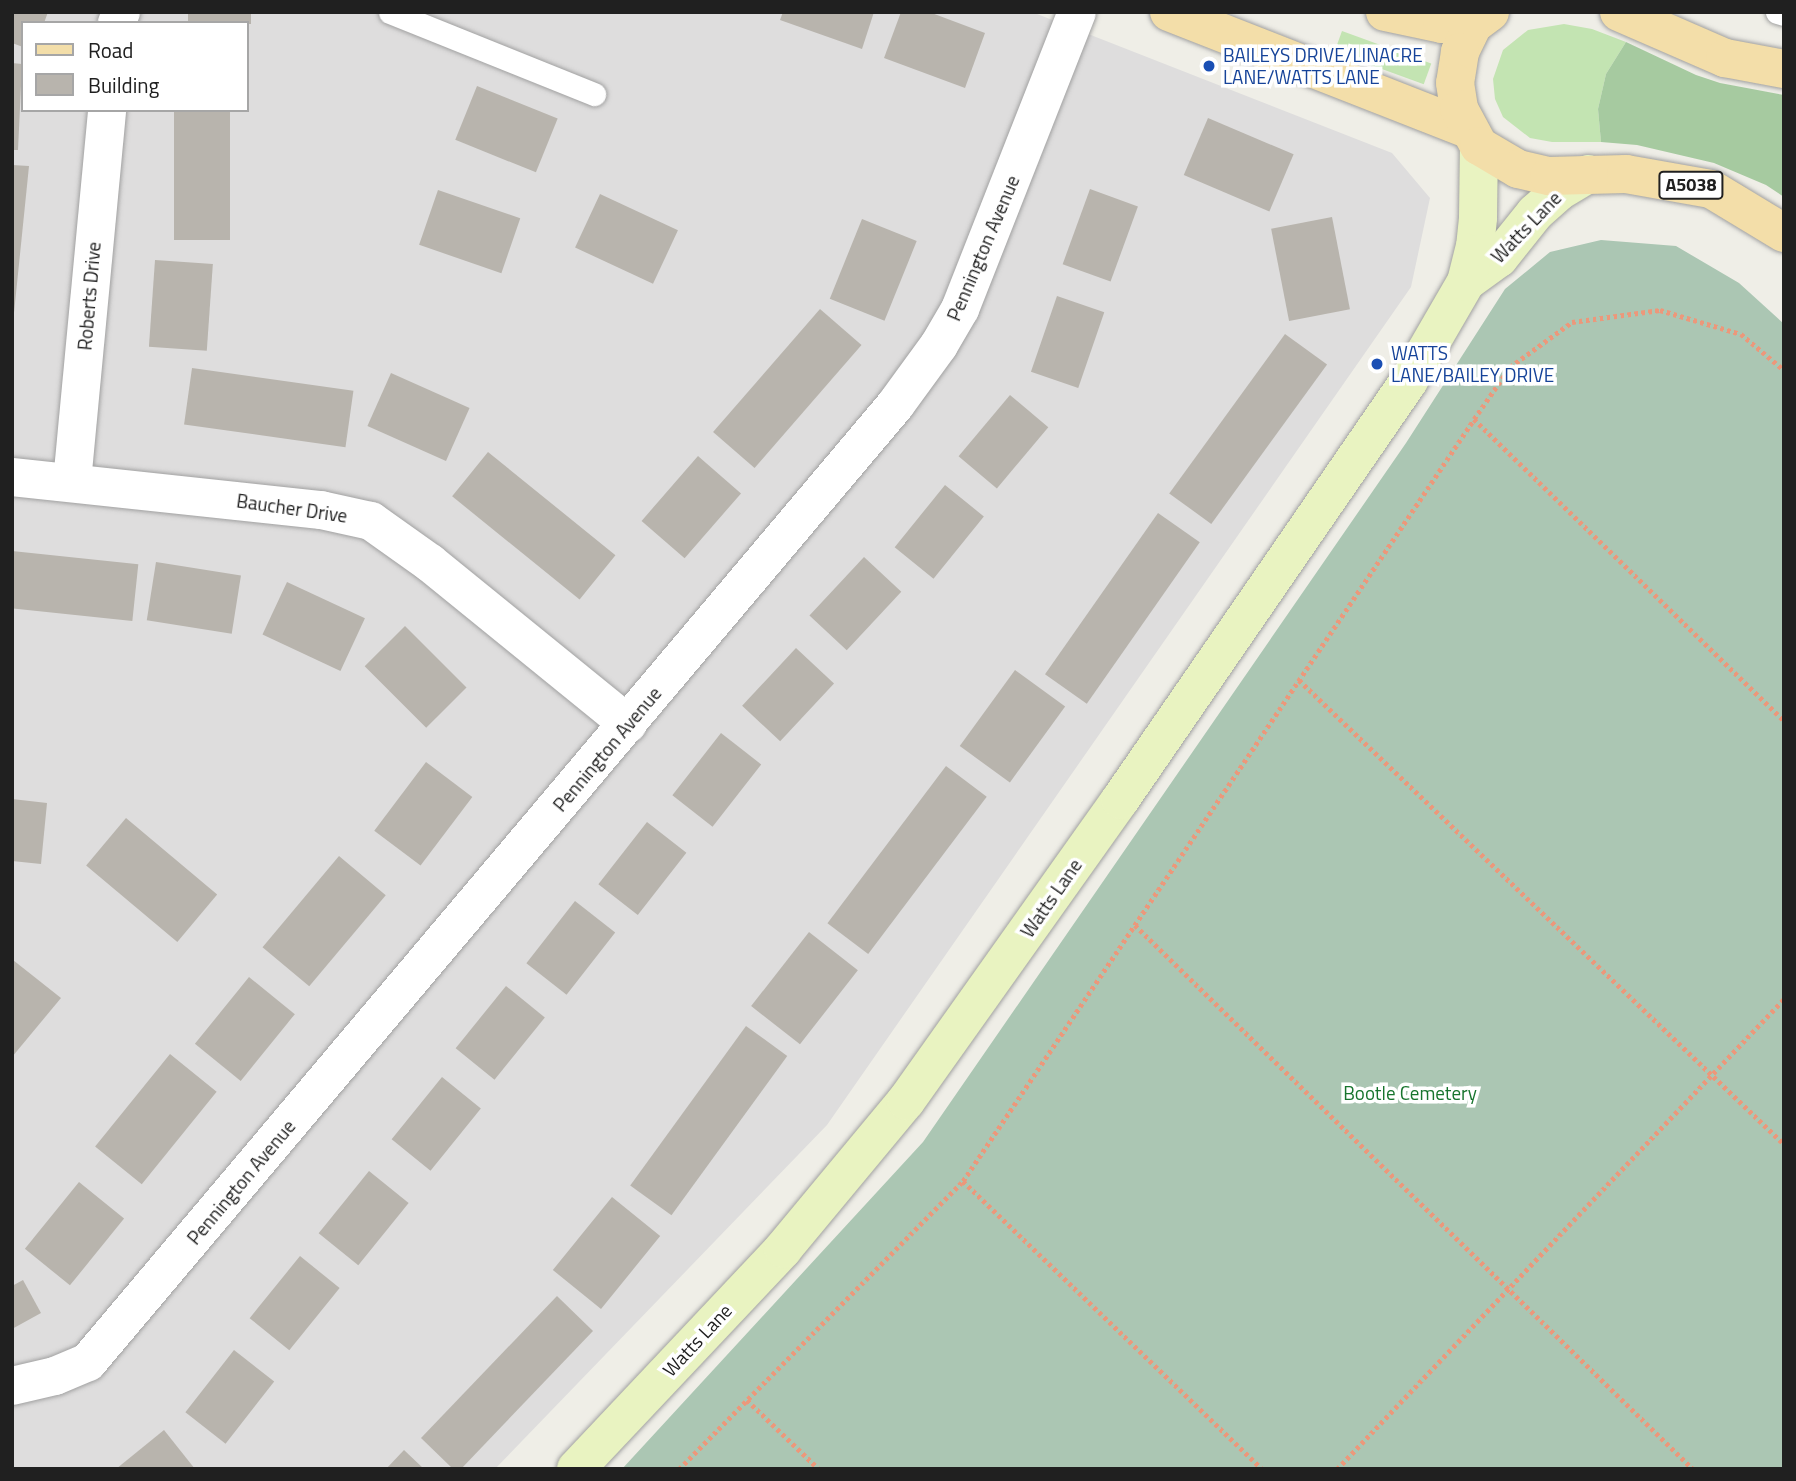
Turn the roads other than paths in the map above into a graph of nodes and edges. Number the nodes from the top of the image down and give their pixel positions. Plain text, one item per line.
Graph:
1 (390, 12) edge
2 (1077, 12) edge
3 (1169, 12) edge
4 (1385, 12) edge
5 (1619, 12) edge
6 (1777, 12) edge
7 (1784, 14) edge
8 (1481, 19) edge
9 (1784, 69) edge
10 (594, 94) dead end
11 (107, 112) edge
12 (1473, 137) junction
13 (1588, 174) junction
14 (1784, 233) edge
15 (1466, 282) junction
16 (12, 477) edge
17 (72, 482) junction
18 (628, 724) junction
19 (12, 1386) edge
20 (576, 1469) edge

1 - 10 lane
2 - 18 street, Pennington Avenue
3 - 12 main road, A5038
4 - 8 main road
5 - 9 main road
6 - 7 lane
8 - 12 main road
11 - 17 street, Roberts Drive
12 - 13 main road, A5038
12 - 15 street, Watts Lane
13 - 14 main road, A5038
13 - 15 street, Watts Lane
15 - 20 street, Watts Lane
16 - 17 street, Baucher Drive
17 - 18 street, Baucher Drive
18 - 19 street, Pennington Avenue

